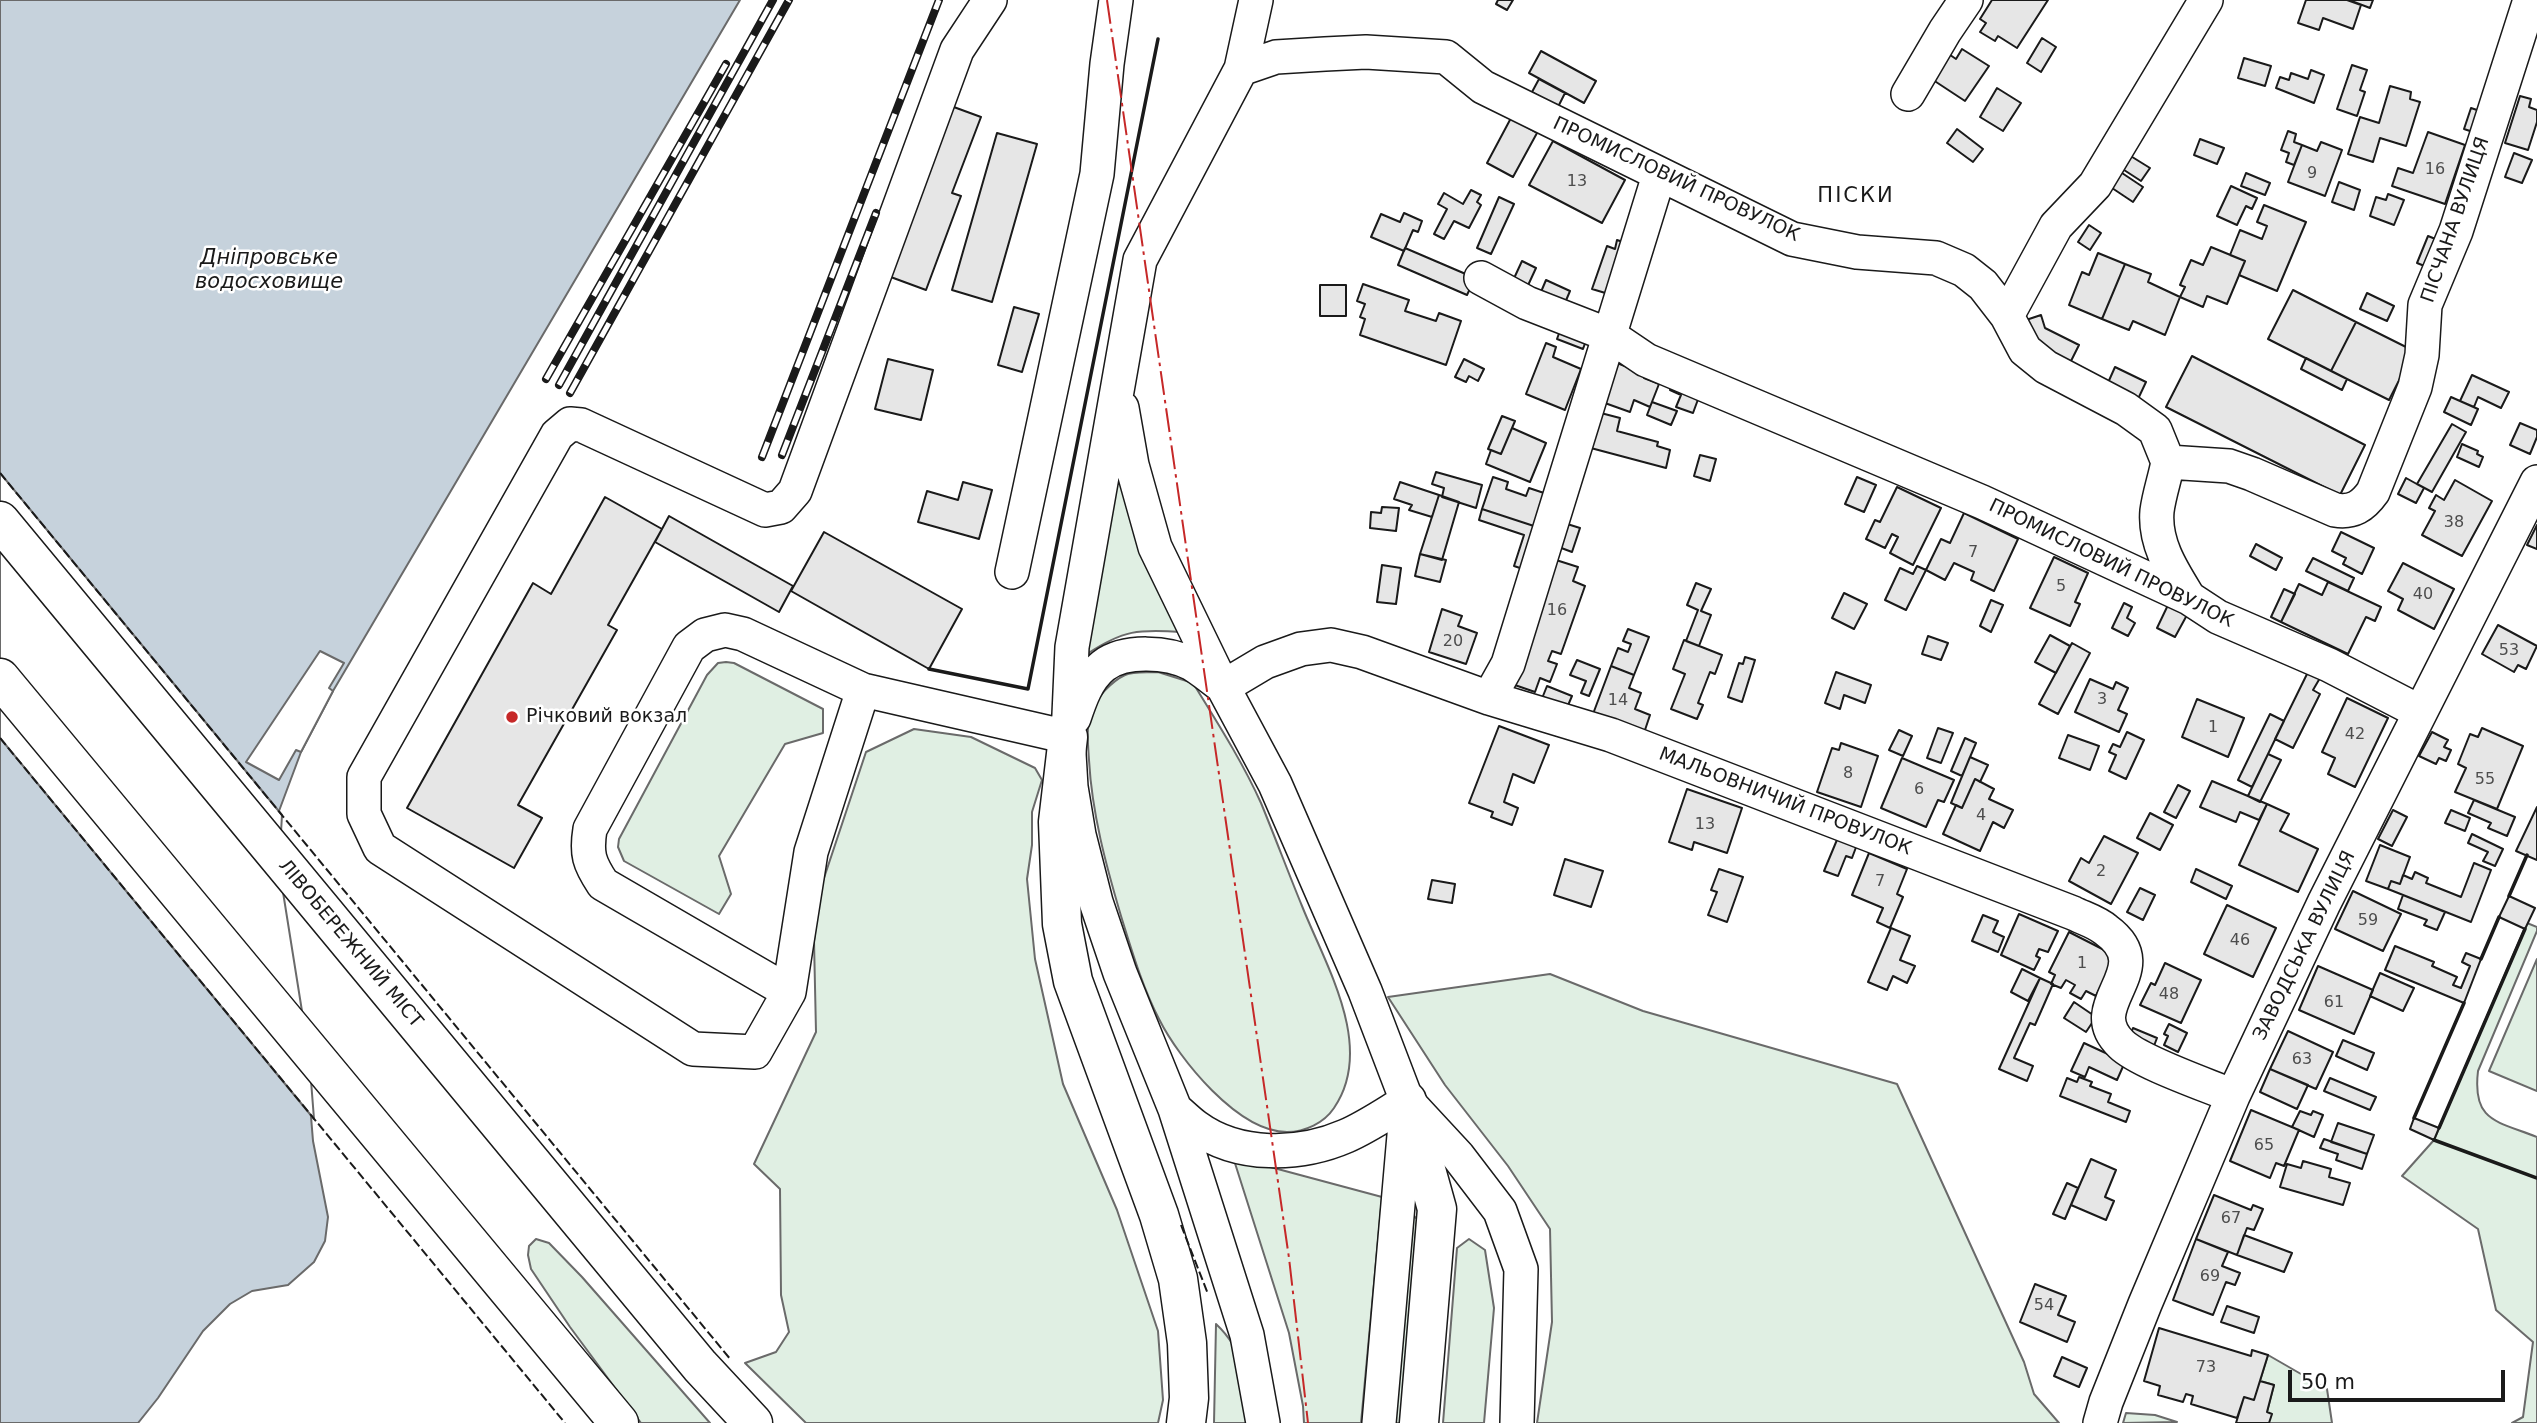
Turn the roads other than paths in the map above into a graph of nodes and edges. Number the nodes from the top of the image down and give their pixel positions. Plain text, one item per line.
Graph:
1 (990, 0) edge
2 (1116, 0) edge
3 (1256, 0) edge
4 (1966, 0) edge
5 (2206, 0) edge
6 (2530, 0) edge
7 (1241, 69) junction
8 (1908, 94) dead end
9 (1659, 175) junction
10 (1481, 278) dead end
11 (2007, 316) junction
12 (1609, 335) junction
13 (1118, 385) junction
14 (2168, 462) junction
15 (2537, 482) edge
16 (0, 521) edge
17 (1012, 572) dead end
18 (2189, 598) junction
19 (0, 678) edge
20 (1223, 687) junction
21 (863, 690) junction
22 (1489, 698) junction
23 (2420, 712) junction
24 (1068, 737) junction
25 (789, 992) junction
26 (2233, 1096) junction
27 (1407, 1101) junction
28 (1175, 1109) junction
29 (619, 1423) edge
30 (753, 1423) edge
31 (1186, 1423) edge
32 (1263, 1423) edge
33 (1378, 1423) edge
34 (1419, 1423) edge
35 (1517, 1423) edge
36 (2100, 1423) edge

1 - 25 street
2 - 17 street
3 - 7 street
4 - 8 street
5 - 11 street
6 - 14 street, ПІСЧАНА ВУЛИЦЯ
7 - 9 street, ПРОМИСЛОВИЙ ПРОВУЛОК
7 - 13 street
9 - 11 street, ПРОМИСЛОВИЙ ПРОВУЛОК
9 - 12 street
10 - 12 street, ПРОМИСЛОВИЙ ПРОВУЛОК
11 - 14 street, ПРОМИСЛОВИЙ ПРОВУЛОК
12 - 18 street, ПРОМИСЛОВИЙ ПРОВУЛОК
12 - 22 street
13 - 20 street
13 - 24 street
14 - 18 street
15 - 23 street, ЗАВОДСЬКА ВУЛИЦЯ
16 - 30 main road, ЛІВОБЕРЕЖНИЙ МІСТ
18 - 23 street, ПРОМИСЛОВИЙ ПРОВУЛОК
19 - 29 main road
20 - 22 street, МАЛЬОВНИЧИЙ ПРОВУЛОК
20 - 24 street
20 - 27 street
21 - 24 street
21 - 25 street
21 - 25 street
22 - 26 street, МАЛЬОВНИЧИЙ ПРОВУЛОК
23 - 26 street, ЗАВОДСЬКА ВУЛИЦЯ
24 - 28 street
24 - 31 main road
26 - 36 street, ЗАВОДСЬКА ВУЛИЦЯ
27 - 28 street
27 - 33 street
27 - 34 main road
27 - 35 street
28 - 32 street

